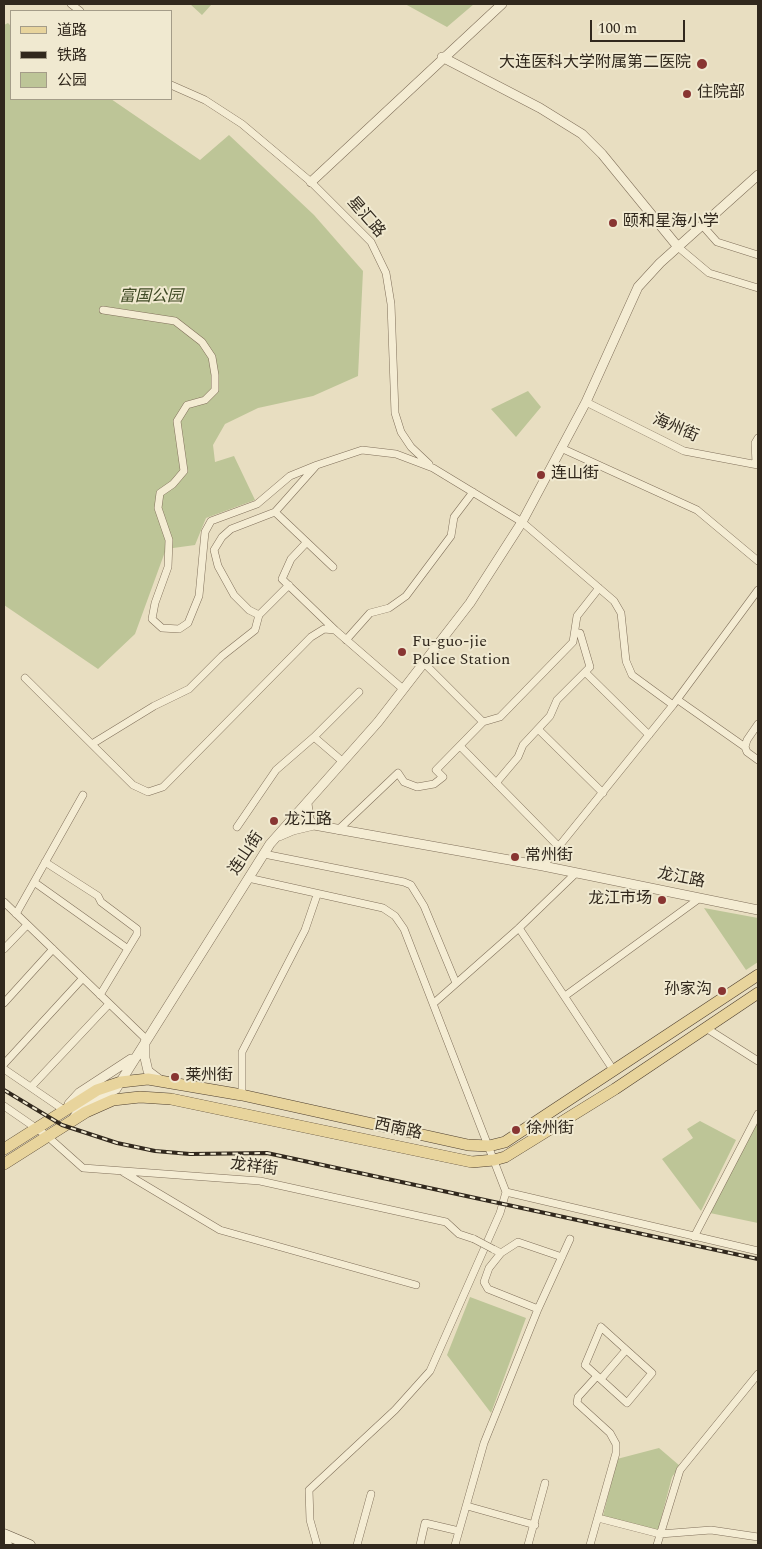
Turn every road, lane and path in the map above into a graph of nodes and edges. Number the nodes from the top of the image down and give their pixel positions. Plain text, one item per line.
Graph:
1 (502, 4) edge
2 (442, 57) junction
3 (172, 85) edge
4 (758, 175) edge
5 (312, 182) junction
6 (702, 225) junction
7 (678, 247) junction
8 (758, 255) edge
9 (758, 288) edge
10 (103, 310) dead end
11 (586, 402) junction
12 (758, 438) edge
13 (561, 448) junction
14 (757, 464) edge
15 (316, 465) junction
16 (433, 468) junction
17 (473, 492) junction
18 (275, 512) junction
19 (522, 522) junction
20 (306, 543) junction
21 (758, 561) edge
22 (333, 567) dead end
23 (289, 585) junction
24 (599, 588) junction
25 (758, 590) edge
26 (259, 615) junction
27 (335, 630) junction
28 (575, 633) junction
29 (346, 640) junction
30 (424, 663) junction
31 (585, 672) junction
32 (25, 678) dead end
33 (403, 690) junction
34 (359, 692) dead end
35 (675, 703) junction
36 (484, 722) junction
37 (758, 724) edge
38 (538, 729) junction
39 (650, 735) junction
40 (314, 737) junction
41 (92, 744) junction
42 (460, 746) junction
43 (744, 747) junction
44 (758, 760) edge
45 (342, 761) junction
46 (496, 783) junction
47 (603, 793) junction
48 (83, 795) dead end
49 (307, 803) junction
50 (314, 825) junction
51 (237, 827) dead end
52 (338, 830) junction
53 (274, 838) junction
54 (559, 847) junction
55 (264, 854) junction
56 (45, 862) junction
57 (543, 866) junction
58 (576, 873) junction
59 (248, 878) junction
60 (34, 882) junction
61 (317, 894) junction
62 (700, 898) junction
63 (4, 902) edge
64 (758, 910) edge
65 (16, 914) junction
66 (27, 925) junction
67 (519, 928) junction
68 (4, 949) edge
69 (53, 949) junction
70 (128, 949) junction
71 (758, 975) edge
72 (83, 978) junction
73 (456, 984) junction
74 (758, 993) edge
75 (100, 995) junction
76 (565, 996) junction
77 (4, 1003) edge
78 (434, 1003) junction
79 (109, 1004) junction
80 (695, 1018) junction
81 (705, 1029) junction
82 (146, 1039) junction
83 (137, 1054) junction
84 (758, 1061) edge
85 (4, 1064) edge
86 (4, 1069) edge
87 (614, 1071) junction
88 (160, 1080) junction
89 (121, 1082) junction
90 (623, 1084) junction
91 (32, 1087) junction
92 (242, 1095) junction
93 (4, 1106) edge
94 (64, 1110) junction
95 (758, 1114) edge
96 (74, 1118) junction
97 (41, 1132) junction
98 (488, 1146) junction
99 (4, 1149) edge
100 (494, 1160) junction
101 (4, 1164) edge
102 (121, 1171) junction
103 (506, 1192) junction
104 (694, 1237) junction
105 (570, 1239) dead end
106 (758, 1250) edge
107 (501, 1253) junction
108 (562, 1257) junction
109 (416, 1285) dead end
110 (538, 1309) junction
111 (626, 1350) junction
112 (758, 1374) edge
113 (599, 1378) junction
114 (546, 1483) dead end
115 (370, 1494) dead end
116 (467, 1506) junction
117 (598, 1518) junction
118 (534, 1525) junction
119 (459, 1531) junction
120 (758, 1533) edge
121 (4, 1534) edge
122 (660, 1534) junction
123 (743, 1534) junction
124 (758, 1537) edge
125 (30, 1545) edge
126 (317, 1545) edge
127 (357, 1545) edge
128 (420, 1545) edge
129 (455, 1545) edge
130 (528, 1545) edge
131 (590, 1545) edge
132 (657, 1545) edge

1 - 2 street
2 - 5 street
2 - 7 street
3 - 5 street, 星汇路
4 - 6 street, 连山街
5 - 16 street, 星汇路
6 - 7 street, 连山街
6 - 8 street
7 - 9 street
7 - 11 street, 连山街
10 - 15 street
11 - 13 street, 连山街
11 - 14 street, 海州街
12 - 14 street
13 - 19 street, 连山街
13 - 21 street
15 - 16 street
15 - 18 street
16 - 17 street
17 - 19 street
17 - 29 street
18 - 20 street
18 - 26 street
19 - 24 street
19 - 30 street, 连山街
20 - 22 street
20 - 23 street
23 - 26 street
23 - 27 street
24 - 28 street
24 - 35 street
25 - 35 street
26 - 41 street
27 - 29 street
27 - 41 street
28 - 31 street
28 - 36 street
29 - 33 street
30 - 33 street, 连山街
30 - 36 street
31 - 38 street
31 - 39 street
32 - 41 street
33 - 45 street, 连山街
34 - 40 street
35 - 39 street
35 - 43 street
36 - 42 street
37 - 43 street
38 - 46 street
38 - 47 street
39 - 47 street
40 - 45 street
40 - 51 street
42 - 46 street
42 - 52 street
43 - 44 street
45 - 49 street, 连山街
46 - 54 street
47 - 54 street
48 - 56 street
49 - 50 street
49 - 53 street, 连山街
50 - 52 street, 龙江路
50 - 53 street, 龙江路
52 - 57 street, 龙江路
53 - 55 street, 连山街
54 - 57 street
55 - 59 street, 连山街
55 - 73 street
56 - 60 street
56 - 70 street
57 - 58 street, 龙江路
58 - 62 street, 龙江路
58 - 67 street
59 - 61 street
59 - 82 street, 连山街
60 - 65 street
60 - 70 street
61 - 78 street
61 - 92 street
62 - 64 street, 龙江路
62 - 76 street
63 - 65 street
65 - 66 street
66 - 68 street
66 - 69 street
67 - 73 street
67 - 76 street
69 - 72 street
69 - 77 street
70 - 75 street
71 - 80 main road
72 - 75 street
72 - 85 street
73 - 78 street
74 - 81 main road, 西南路
75 - 79 street
76 - 87 street
78 - 98 street
79 - 82 street
79 - 91 street
80 - 81 main road
80 - 87 main road
81 - 84 street
81 - 90 main road, 西南路
82 - 83 street, 连山街
82 - 88 street
83 - 89 street, 连山街
83 - 94 street
86 - 91 street
87 - 90 main road
87 - 98 main road
88 - 89 main road, 西南路
88 - 92 main road, 西南路
89 - 94 main road, 西南路
89 - 96 street
90 - 100 main road, 西南路
91 - 94 street
92 - 98 main road, 西南路
93 - 97 street, 龙祥街
94 - 97 main road, 西南路
95 - 104 street
96 - 97 main road, 西南路
96 - 100 main road, 西南路
97 - 99 main road, 西南路
97 - 101 main road, 西南路
97 - 102 street, 龙祥街
98 - 100 street
100 - 103 street
102 - 107 street, 龙祥街, bridge
102 - 109 street
103 - 104 street
103 - 126 street
104 - 106 street
105 - 108 street
107 - 108 street
107 - 110 street
108 - 110 street
110 - 116 street
111 - 113 street
111 - 113 street
111 - 113 street
112 - 122 street
113 - 117 street
114 - 118 street
115 - 127 street
116 - 118 street
116 - 119 street
117 - 122 street
117 - 131 street
118 - 130 street
119 - 128 street
119 - 129 street
120 - 123 street
121 - 125 main road
122 - 123 street
122 - 132 street
123 - 124 street

